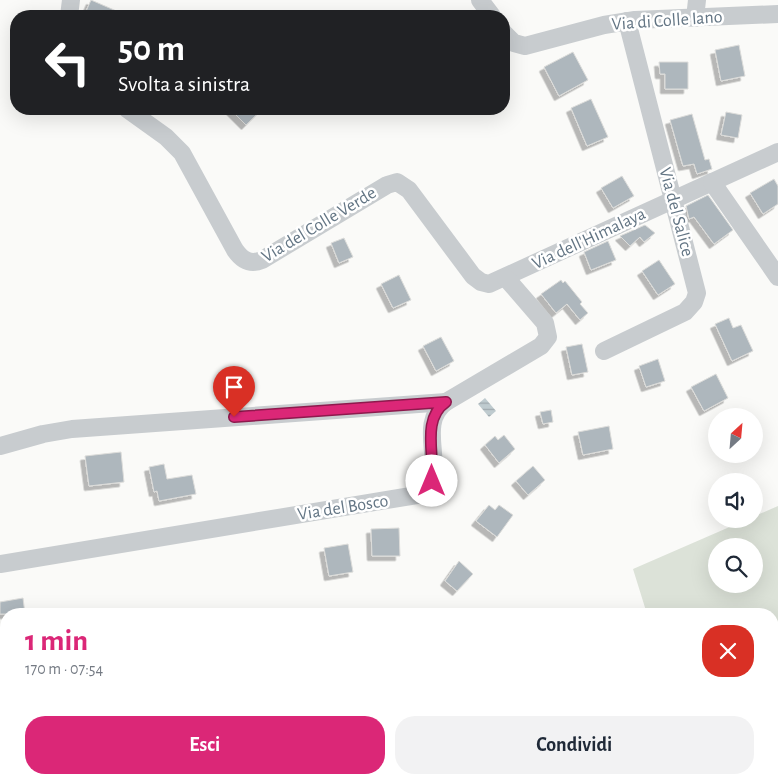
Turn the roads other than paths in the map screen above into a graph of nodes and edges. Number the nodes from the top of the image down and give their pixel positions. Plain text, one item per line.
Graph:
1 (697, 0) edge
2 (778, 14) edge
3 (695, 18) junction
4 (627, 21) junction
5 (510, 39) edge
6 (135, 115) edge
7 (778, 152) edge
8 (712, 182) junction
9 (673, 200) junction
10 (778, 277) edge
11 (506, 278) junction
12 (481, 282) joint
13 (604, 351) dead end
14 (446, 402) junction
15 (0, 446) edge
16 (0, 564) edge

1 - 3 street
2 - 3 street, Via di Colle Iano
3 - 4 street, Via di Colle Iano
4 - 5 street, Via di Colle Iano
4 - 9 street, Via del Salice
6 - 12 street, Via del Colle Verde
7 - 8 street, Via dell'Himalaya
8 - 9 street, Via dell'Himalaya
8 - 10 street
9 - 11 street, Via dell'Himalaya
9 - 13 street, Via del Salice
11 - 12 street, Via dell'Himalaya
11 - 14 street, Via del Bosco
14 - 15 street
14 - 16 street, Via del Bosco

